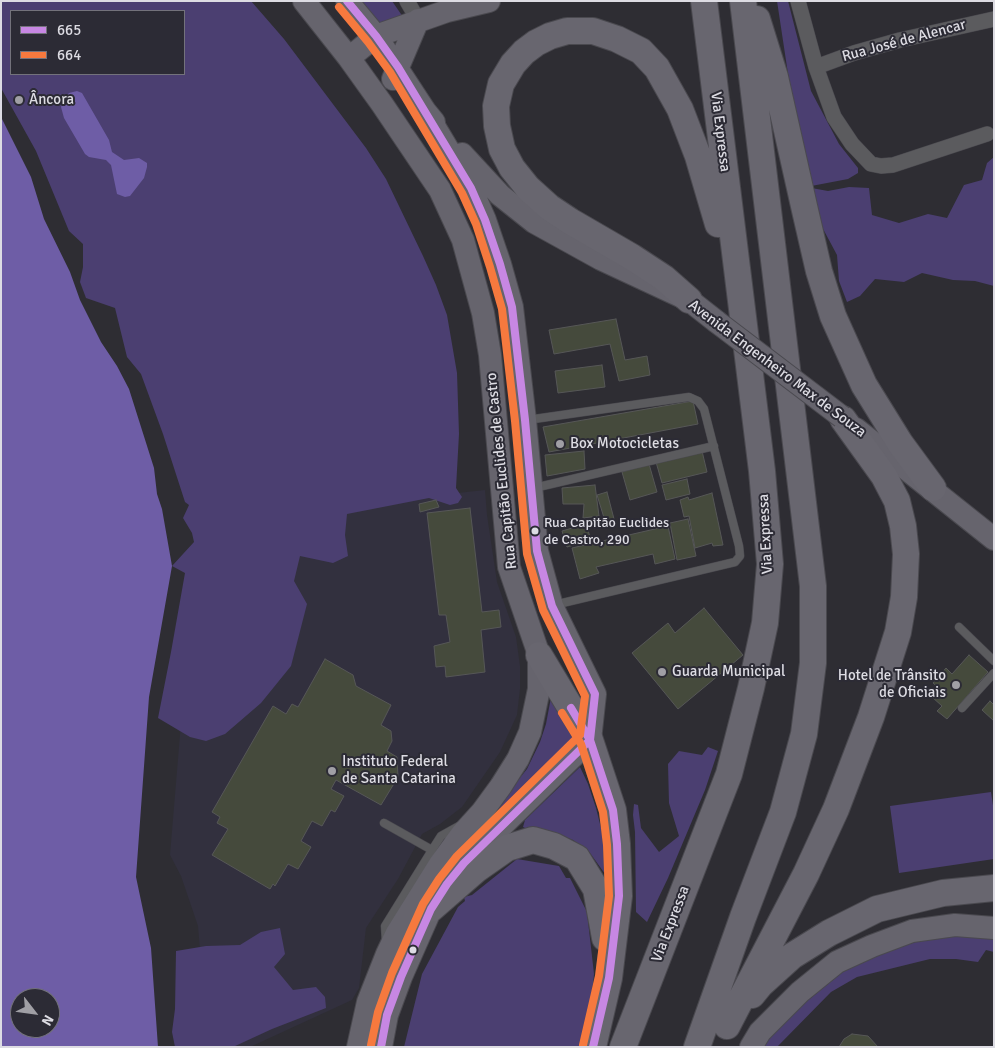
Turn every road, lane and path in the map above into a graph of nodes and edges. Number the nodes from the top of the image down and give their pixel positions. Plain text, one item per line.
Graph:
1 (304, 1) edge
2 (347, 1) edge
3 (407, 1) edge
4 (489, 1) edge
5 (704, 1) edge
6 (743, 1) edge
7 (752, 1) edge
8 (798, 1) edge
9 (994, 19) edge
10 (418, 20) junction
11 (376, 36) junction
12 (349, 58) junction
13 (398, 67) junction
14 (816, 67) junction
15 (382, 104) junction
16 (425, 111) junction
17 (987, 134) dead end
18 (689, 300) junction
19 (752, 396) junction
20 (842, 418) junction
21 (525, 420) junction
22 (714, 446) junction
23 (532, 488) junction
24 (932, 488) junction
25 (994, 539) edge
26 (552, 606) junction
27 (959, 626) dead end
28 (539, 655) junction
29 (994, 661) edge
30 (994, 673) edge
31 (962, 708) dead end
32 (590, 740) junction
33 (482, 812) junction
34 (384, 823) dead end
35 (432, 850) junction
36 (994, 888) edge
37 (431, 909) junction
38 (994, 928) edge
39 (387, 954) junction
40 (600, 1014) junction
41 (728, 1026) junction
42 (700, 1046) edge
43 (358, 1047) edge
44 (380, 1047) edge
45 (593, 1047) edge
46 (623, 1047) edge
47 (751, 1047) edge

1 - 12 main road
2 - 11 main road, Avenida Engenheiro Max de Souza
3 - 10 street
4 - 10 main road
5 - 19 highway, Via Expressa
6 - 42 highway
7 - 24 highway
8 - 14 street
9 - 14 street, Rua José de Alencar
10 - 11 main road
10 - 13 main road
11 - 12 main road
11 - 13 main road, Avenida Engenheiro Max de Souza
12 - 15 main road, Rua Capitão Euclides de Castro
13 - 15 main road
13 - 16 main road, Avenida Engenheiro Max de Souza
14 - 17 street
15 - 28 main road, Rua Capitão Euclides de Castro
16 - 18 main road, Avenida Engenheiro Max de Souza
16 - 21 main road, Rua Capitão Euclides de Castro
18 - 19 highway
18 - 20 main road, Avenida Engenheiro Max de Souza, bridge
19 - 46 highway, Via Expressa
20 - 24 main road, Avenida Engenheiro Max de Souza
20 - 41 highway
21 - 22 lane
21 - 23 main road, Rua Capitão Euclides de Castro
22 - 23 lane
22 - 26 lane
23 - 26 main road, Rua Capitão Euclides de Castro
24 - 25 main road, Avenida Engenheiro Max de Souza
26 - 32 main road, Rua Capitão Euclides de Castro
27 - 29 lane
28 - 32 highway
28 - 33 main road, Rua Capitão Euclides de Castro
30 - 31 lane
32 - 37 main road
32 - 40 highway
33 - 35 lane
33 - 39 main road, Rua Capitão Euclides de Castro
34 - 35 lane
35 - 39 lane
36 - 41 highway
37 - 40 highway
37 - 44 main road
38 - 47 main road
39 - 43 main road, Rua Capitão Euclides de Castro
40 - 45 highway
41 - 42 highway

